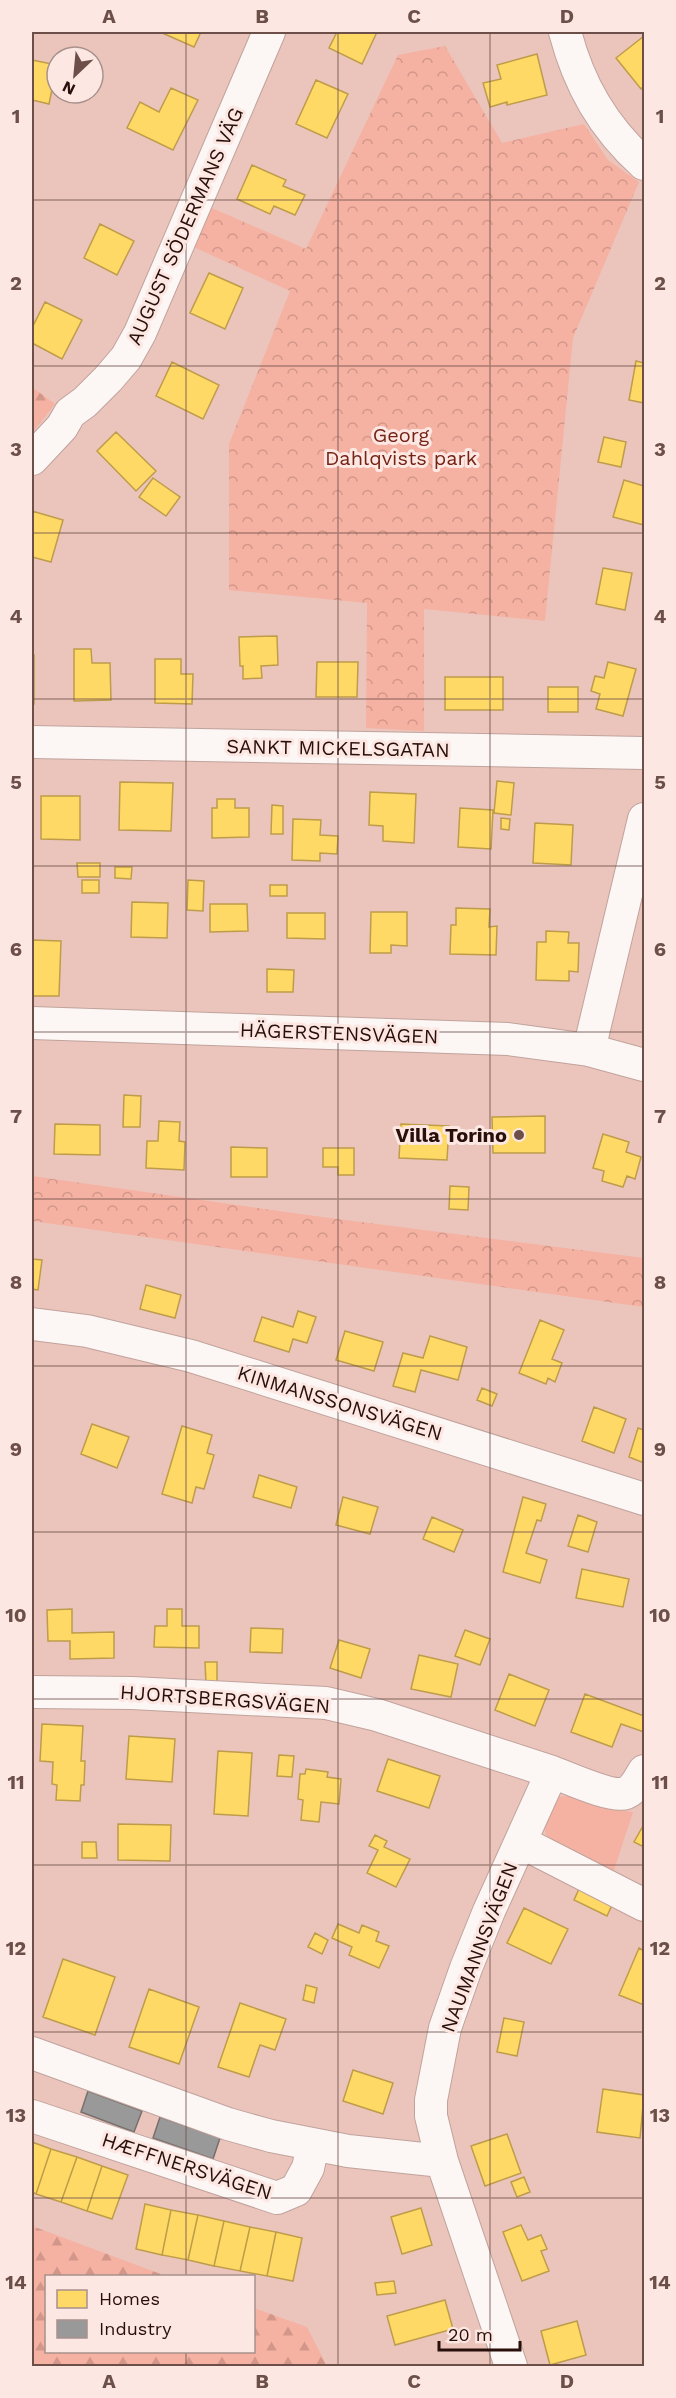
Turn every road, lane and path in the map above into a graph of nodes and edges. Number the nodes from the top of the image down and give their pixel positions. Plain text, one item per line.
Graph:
1 (269, 32) edge
2 (565, 32) edge
3 (645, 164) edge
4 (32, 459) edge
5 (32, 742) edge
6 (645, 753) edge
7 (645, 819) edge
8 (32, 1023) edge
9 (589, 1050) junction
10 (645, 1065) edge
11 (32, 1324) edge
12 (645, 1499) edge
13 (32, 1692) edge
14 (645, 1771) edge
15 (552, 1772) junction
16 (521, 1842) junction
17 (645, 1905) edge
18 (32, 2053) edge
19 (32, 2116) edge
20 (313, 2145) junction
21 (442, 2161) junction
22 (511, 2367) edge

1 - 4 street, AUGUST SÖDERMANS VÄG
2 - 3 street
5 - 6 street, SANKT MICKELSGATAN
7 - 9 street
8 - 9 street, HÄGERSTENSVÄGEN
9 - 10 street, HÄGERSTENSVÄGEN
11 - 12 street, KINMANSSONSVÄGEN
13 - 15 street, HJORTSBERGSVÄGEN
14 - 15 street
15 - 16 street, NAUMANNSVÄGEN
16 - 17 street
16 - 21 street, NAUMANNSVÄGEN
18 - 20 street
19 - 20 street, HÆFFNERSVÄGEN
20 - 21 street
21 - 22 street, NAUMANNSVÄGEN

